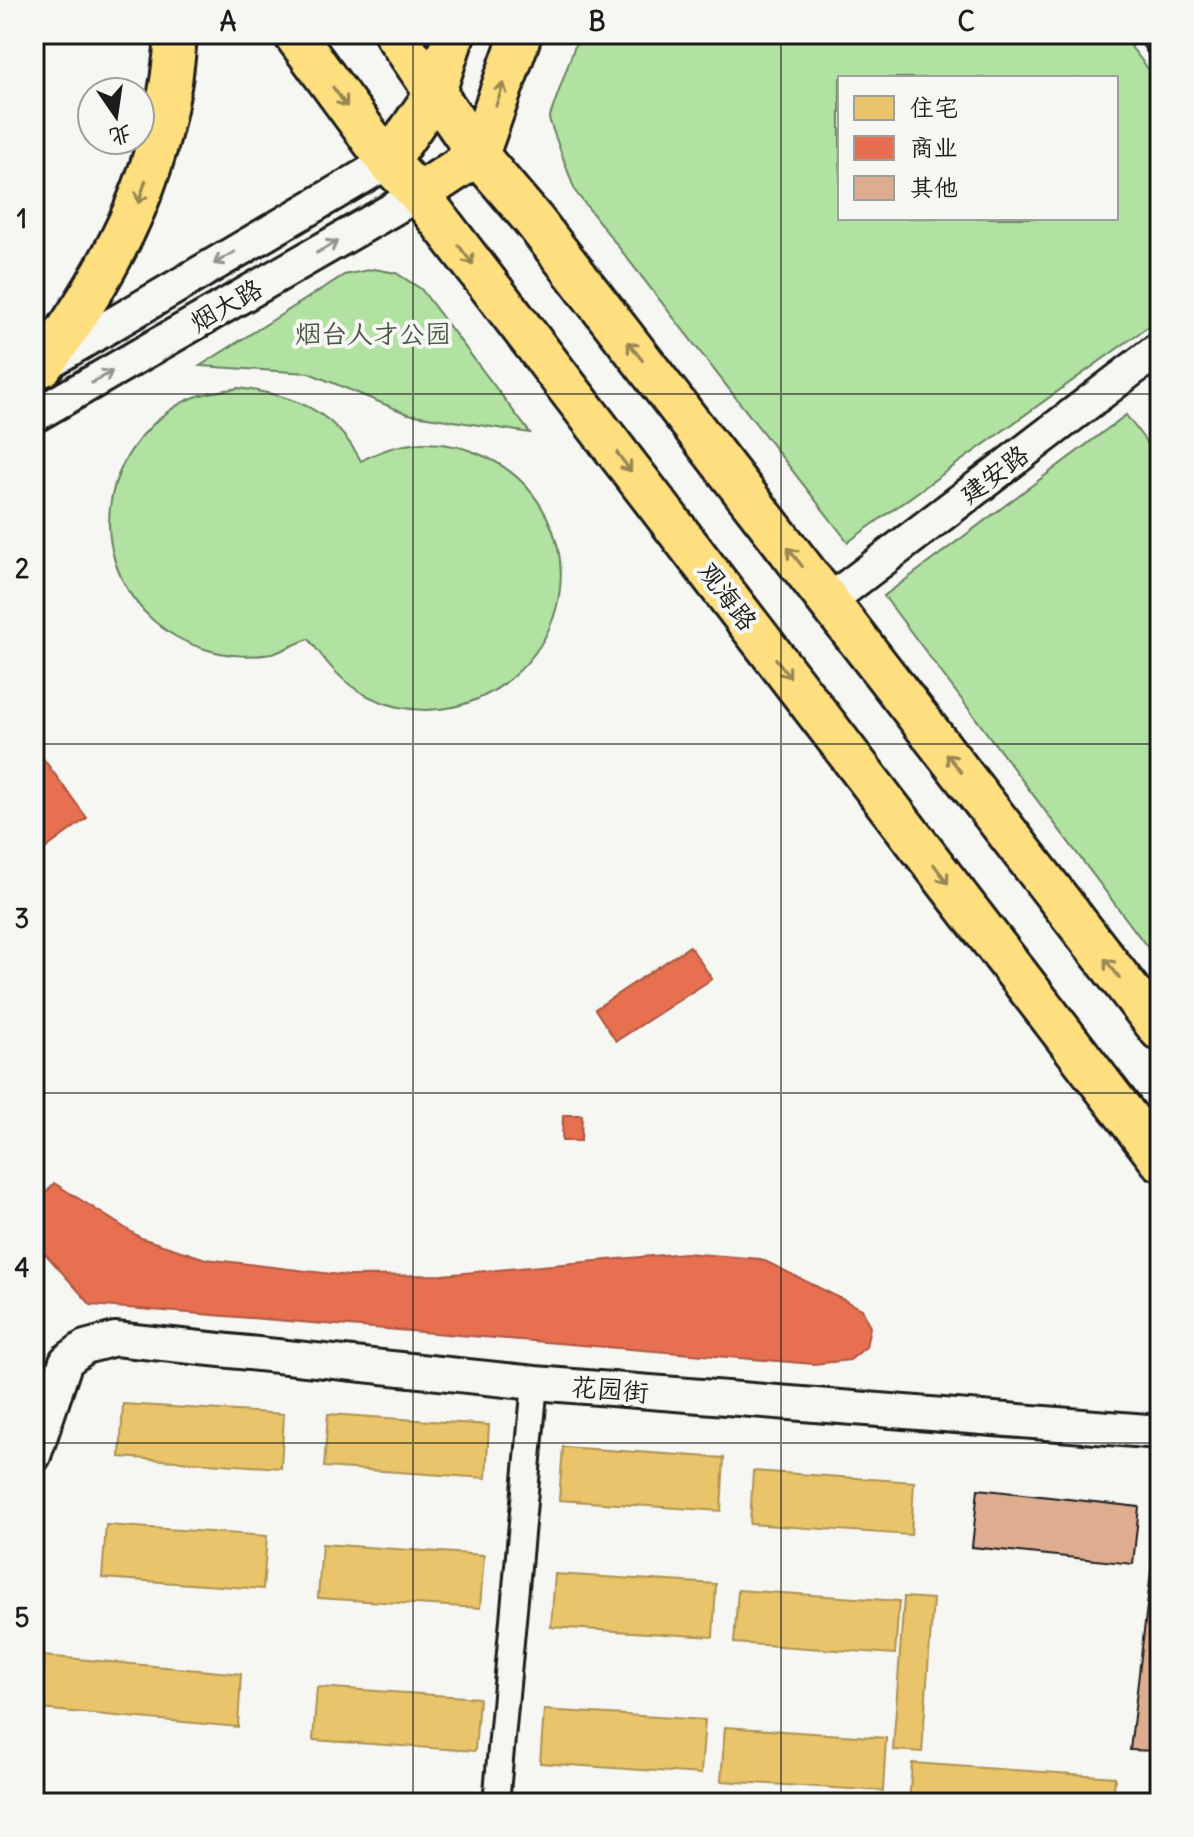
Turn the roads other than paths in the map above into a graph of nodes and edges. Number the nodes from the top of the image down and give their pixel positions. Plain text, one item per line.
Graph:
1 (176, 34) edge
2 (294, 34) edge
3 (395, 34) edge
4 (454, 34) edge
5 (521, 34) edge
6 (1152, 34) edge
7 (1160, 47) edge
8 (434, 95) junction
9 (478, 155) junction
10 (388, 162) junction
11 (419, 194) junction
12 (1160, 348) edge
13 (38, 368) edge
14 (34, 416) edge
15 (829, 601) junction
16 (1160, 1030) edge
17 (1160, 1160) edge
18 (535, 1383) junction
19 (1160, 1432) edge
20 (34, 1456) edge
21 (496, 1803) edge

1 -> 13 main road
2 -> 10 main road, 观海路
3 - 8 main road
4 - 8 main road
9 -> 5 main road
6 - 7 street
8 - 9 main road
8 - 10 main road
9 - 11 main road
15 -> 9 main road
10 - 11 main road, 观海路
10 -> 13 street, 烟大路
14 -> 11 street, 烟大路
11 -> 17 main road, 观海路
12 - 15 street, 建安路
16 -> 15 main road
18 - 19 street, 花园街
18 - 20 street, 花园街
18 - 21 street

